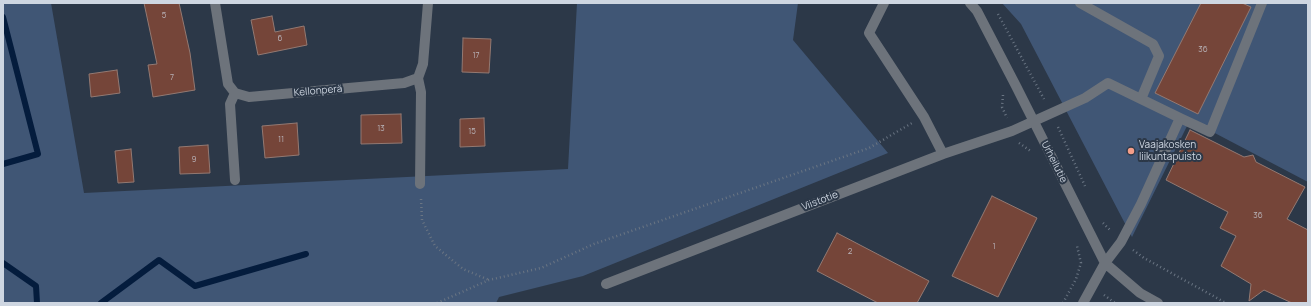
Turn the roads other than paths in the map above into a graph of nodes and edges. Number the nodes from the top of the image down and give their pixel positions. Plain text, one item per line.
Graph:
1 (215, 3) edge
2 (428, 3) edge
3 (884, 3) edge
4 (970, 3) edge
5 (1080, 3) edge
6 (1262, 3) edge
7 (418, 78) junction
8 (235, 93) junction
9 (1141, 99) junction
10 (1180, 118) junction
11 (1034, 121) junction
12 (943, 154) junction
13 (235, 180) dead end
14 (420, 184) road end
15 (1105, 263) junction
16 (606, 284) dead end
17 (1083, 303) edge
18 (1158, 303) edge

1 - 8 street
2 - 7 street
3 - 12 street
4 - 11 street, Urheilutie
5 - 9 street
6 - 10 street
7 - 8 street, Kellonperä
7 - 14 street
8 - 13 street
9 - 10 street
9 - 11 street, Viistotie
10 - 15 street
11 - 12 street, Viistotie
11 - 15 street, Urheilutie
12 - 16 street, Viistotie
15 - 17 street
15 - 18 street, Urheilutie

